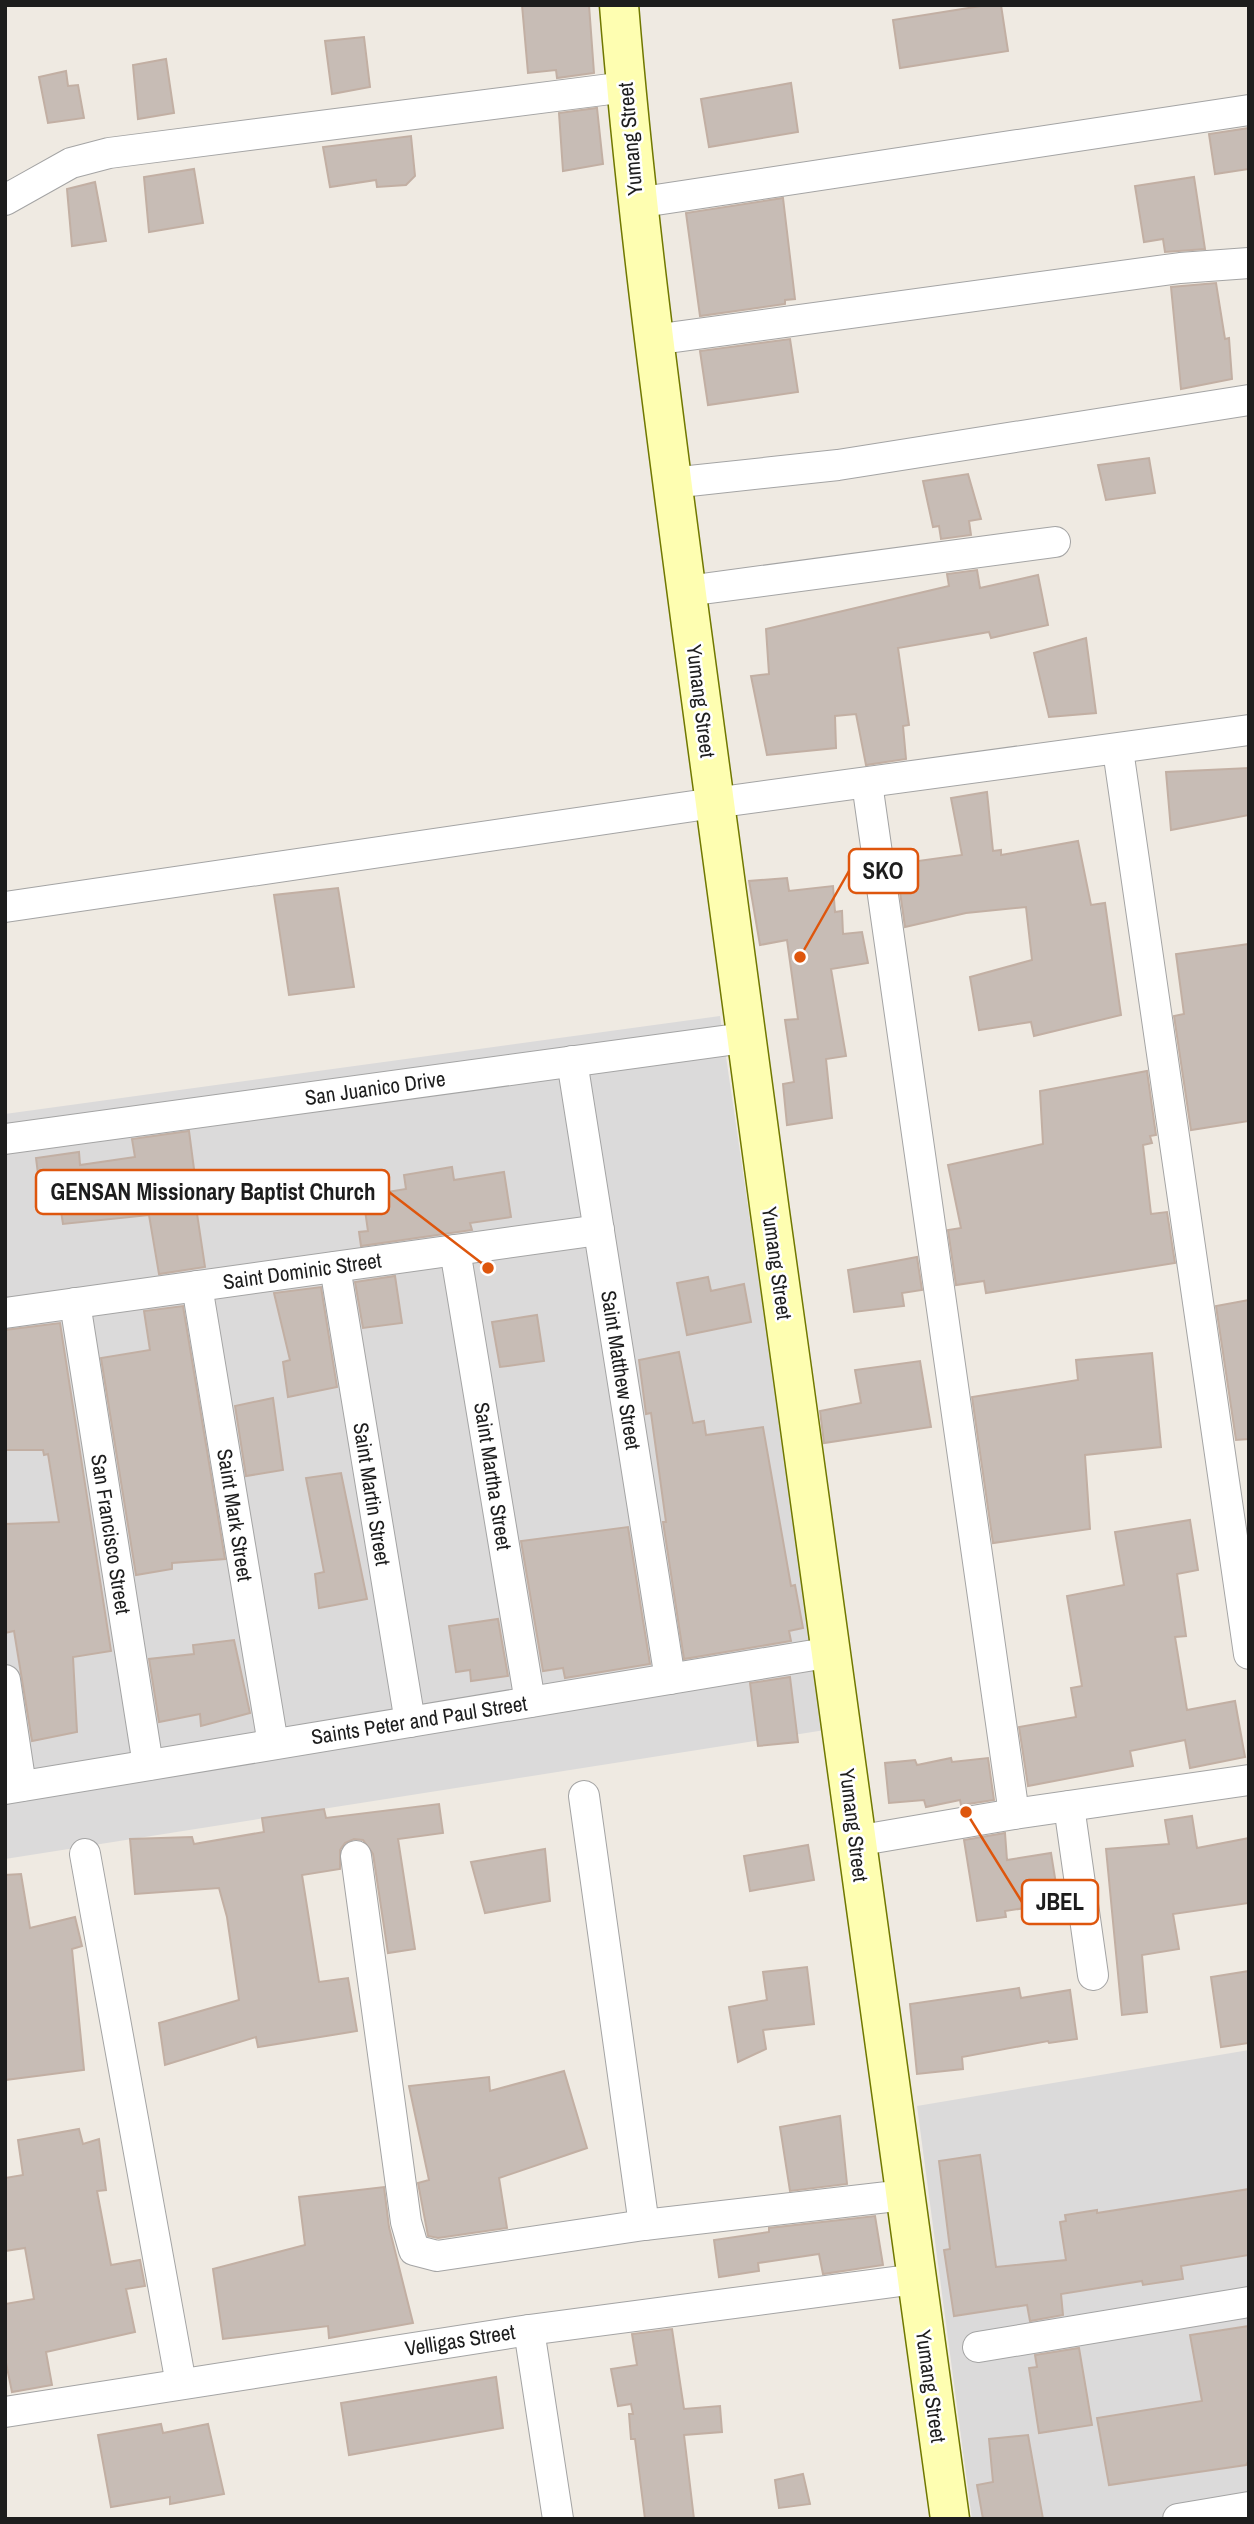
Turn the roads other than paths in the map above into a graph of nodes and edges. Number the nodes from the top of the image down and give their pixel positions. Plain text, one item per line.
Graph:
1 (619, 5) edge
2 (626, 87) junction
3 (1249, 110) edge
4 (5, 200) edge
5 (636, 203) junction
6 (1249, 263) edge
7 (653, 340) junction
8 (1249, 400) edge
9 (671, 483) junction
10 (1055, 542) dead end
11 (687, 592) junction
12 (1249, 730) edge
13 (1118, 750) junction
14 (867, 783) junction
15 (714, 803) junction
16 (5, 907) edge
17 (744, 1038) junction
18 (572, 1061) junction
19 (5, 1139) edge
20 (599, 1230) junction
21 (455, 1250) junction
22 (335, 1267) junction
23 (197, 1286) junction
24 (75, 1303) junction
25 (5, 1313) edge
26 (832, 1652) junction
27 (1249, 1654) edge
28 (5, 1679) edge
29 (670, 1679) junction
30 (530, 1702) junction
31 (410, 1721) junction
32 (273, 1744) junction
33 (148, 1765) junction
34 (1249, 1780) edge
35 (13, 1787) edge
36 (584, 1796) dead end
37 (1069, 1806) junction
38 (1014, 1814) junction
39 (856, 1841) junction
40 (85, 1854) dead end
41 (356, 1856) dead end
42 (1093, 1975) dead end
43 (905, 2195) junction
44 (644, 2225) junction
45 (916, 2279) junction
46 (1249, 2302) edge
47 (529, 2330) junction
48 (978, 2347) dead end
49 (181, 2384) junction
50 (5, 2412) edge
51 (1249, 2507) edge
52 (558, 2519) edge
53 (950, 2519) edge
54 (1178, 2519) edge

1 - 2 main road, Yumang Street
2 - 4 street
2 - 5 main road, Yumang Street
3 - 5 street
5 - 7 main road, Yumang Street
6 - 7 street
7 - 9 main road, Yumang Street
8 - 9 street
9 - 11 main road, Yumang Street
10 - 11 street
11 - 15 main road, Yumang Street
12 - 13 street
13 - 14 street
13 - 27 street
14 - 15 street
14 - 38 street
15 - 16 street
15 - 17 main road, Yumang Street
17 - 18 street, San Juanico Drive
17 - 26 main road, Yumang Street
18 - 19 street, San Juanico Drive
18 - 20 street, Saint Matthew Street
20 - 21 street, Saint Dominic Street
20 - 29 street, Saint Matthew Street
21 - 22 street, Saint Dominic Street
21 - 30 street, Saint Martha Street
22 - 23 street, Saint Dominic Street
22 - 31 street, Saint Martin Street
23 - 24 street, Saint Dominic Street
23 - 32 street, Saint Mark Street
24 - 25 street, Saint Dominic Street
24 - 33 street, San Francisco Street
26 - 29 street, Saints Peter and Paul Street
26 - 39 main road, Yumang Street
28 - 35 street
29 - 30 street, Saints Peter and Paul Street
30 - 31 street, Saints Peter and Paul Street
31 - 32 street, Saints Peter and Paul Street
32 - 33 street, Saints Peter and Paul Street
33 - 35 street, Saints Peter and Paul Street
34 - 37 street
36 - 44 street
37 - 38 street
37 - 42 street
38 - 39 street
39 - 43 main road, Yumang Street
40 - 49 street
41 - 44 street
43 - 44 street
43 - 45 main road, Yumang Street
45 - 47 street, Velligas Street
45 - 53 main road, Yumang Street
46 - 48 street
47 - 49 street, Velligas Street
47 - 52 street
49 - 50 street, Velligas Street
51 - 54 street

